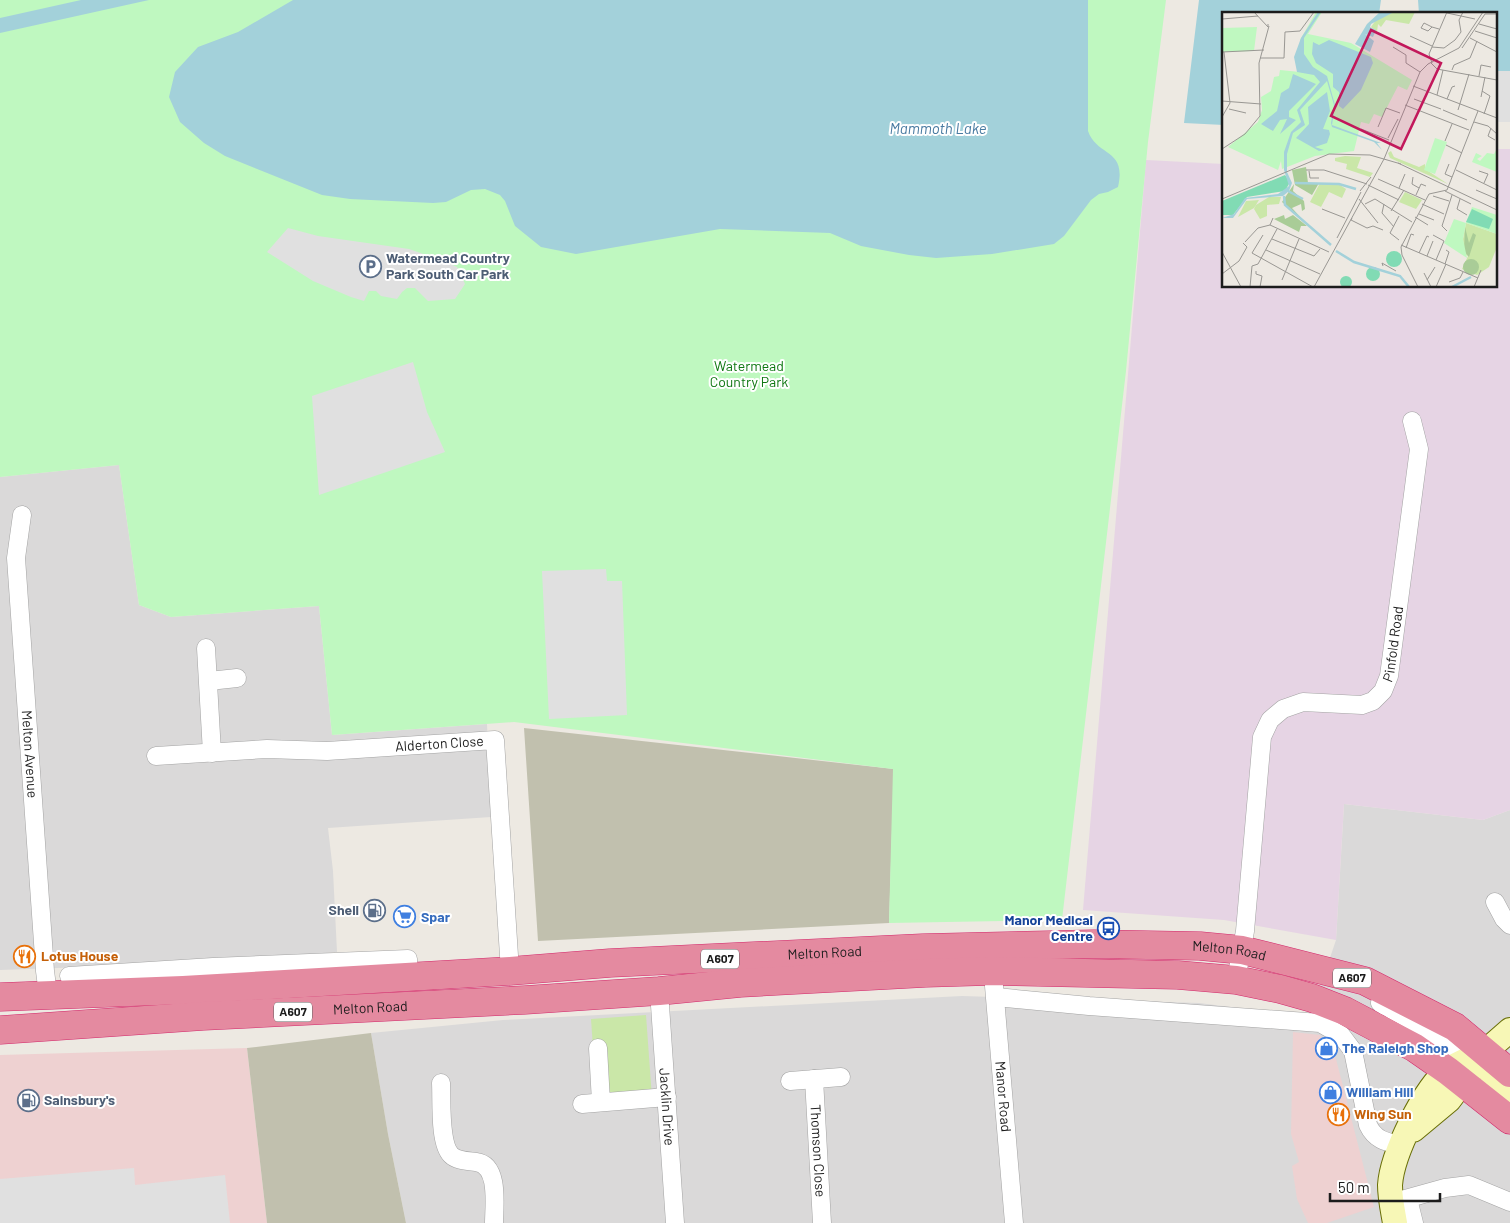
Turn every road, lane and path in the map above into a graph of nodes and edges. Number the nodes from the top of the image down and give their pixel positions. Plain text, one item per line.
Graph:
1 (1412, 421) dead end
2 (22, 515) dead end
3 (206, 648) dead end
4 (237, 678) dead end
5 (209, 681) junction
6 (212, 753) junction
7 (156, 756) dead end
8 (1494, 902) dead end
9 (1510, 925) edge
10 (1242, 950) junction
11 (991, 958) junction
12 (660, 961) junction
13 (510, 971) junction
14 (1326, 971) junction
15 (326, 972) junction
16 (69, 976) dead end
17 (1236, 980) junction
18 (740, 982) junction
19 (116, 983) junction
20 (296, 983) junction
21 (659, 991) junction
22 (48, 994) junction
23 (0, 997) edge
24 (996, 998) junction
25 (193, 1007) junction
26 (383, 1008) junction
27 (0, 1030) edge
28 (1510, 1030) edge
29 (598, 1048) dead end
30 (1486, 1052) junction
31 (1457, 1072) junction
32 (1510, 1072) edge
33 (841, 1078) dead end
34 (814, 1079) junction
35 (790, 1081) dead end
36 (446, 1095) dead end
37 (667, 1097) junction
38 (601, 1102) junction
39 (582, 1104) dead end
40 (1510, 1104) edge
41 (1510, 1120) edge
42 (1403, 1141) junction
43 (1510, 1202) edge
44 (1398, 1208) edge
45 (494, 1223) edge
46 (675, 1223) edge
47 (822, 1223) edge
48 (1014, 1223) edge
49 (1414, 1223) edge

1 - 10 street, Pinfold Road
2 - 22 street, Melton Avenue
3 - 5 street
4 - 5 street
5 - 6 street
6 - 7 street, Alderton Close
6 - 13 street, Alderton Close
8 - 9 street
10 - 11 highway, Melton Road / A607
10 - 14 highway, Melton Road / A607
10 - 17 street, Pinfold Road
11 - 12 highway, Melton Road / A607
11 - 17 highway, Melton Road / A607
11 - 18 highway, Melton Road / A607
11 - 24 street, Manor Road
12 - 13 highway, Melton Road / A607
12 - 18 highway, Melton Road
13 - 15 highway, Melton Road / A607
14 - 30 highway, Melton Road / A607
14 - 31 street
15 - 19 street
15 - 20 highway, Melton Road / A607
16 - 19 street
17 - 31 highway, Melton Road / A607
18 - 21 highway, Melton Road / A607
19 - 22 highway
19 - 25 highway
20 - 25 highway, Melton Road / A607
20 - 26 highway
21 - 26 highway, Melton Road / A607
21 - 37 street, Jacklin Drive
22 - 23 highway
24 - 42 street
24 - 48 street, Manor Road
25 - 26 highway, Melton Road / A607
25 - 27 highway, Melton Road / A607
28 - 30 street
29 - 38 street
30 - 31 street
30 - 32 highway, A607
30 - 40 street
31 - 41 highway, A607
31 - 42 street
33 - 34 street
34 - 35 street
34 - 47 street, Thomson Close
36 - 45 street
37 - 38 street
37 - 46 street, Jacklin Drive
38 - 39 street
42 - 44 street
43 - 44 street
44 - 49 street

